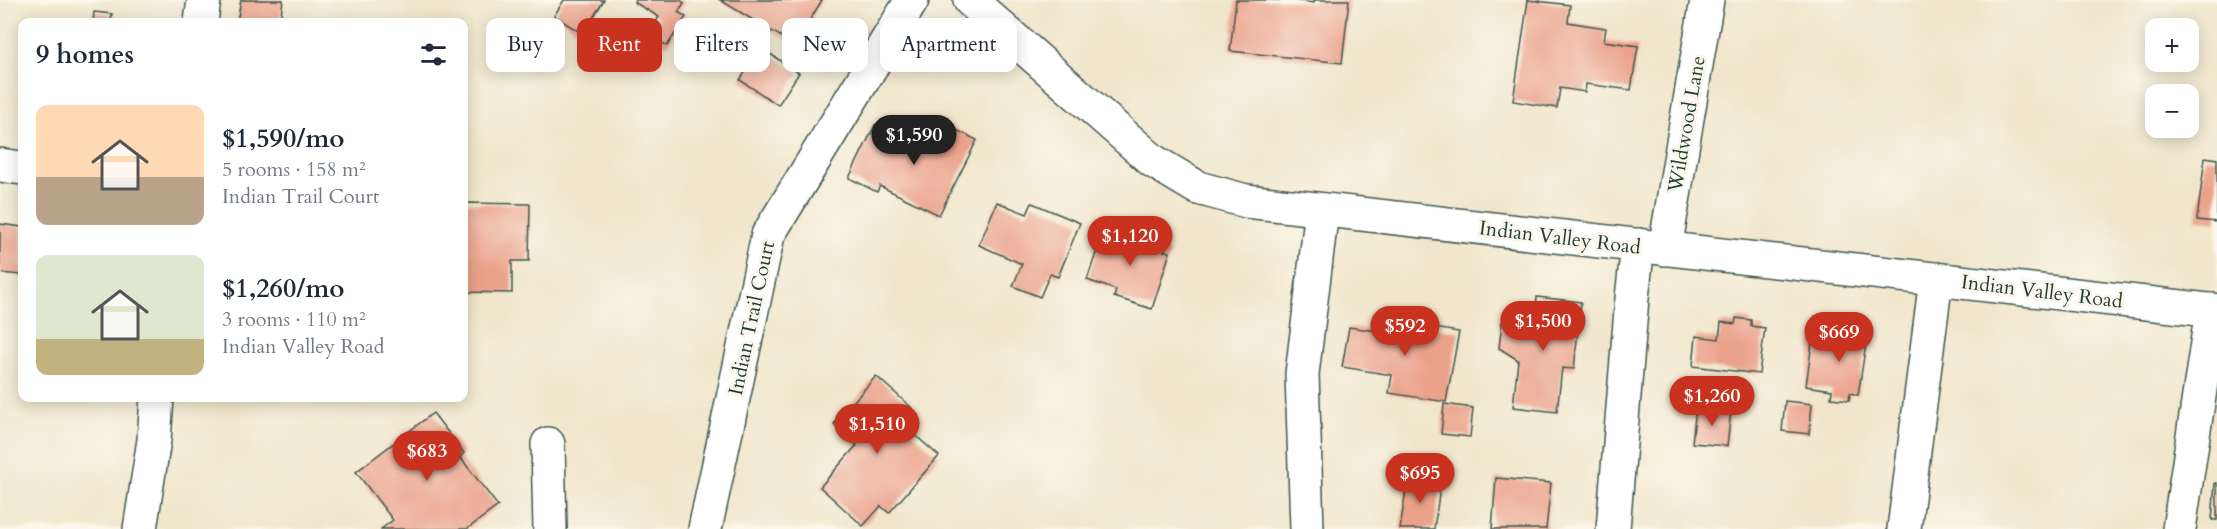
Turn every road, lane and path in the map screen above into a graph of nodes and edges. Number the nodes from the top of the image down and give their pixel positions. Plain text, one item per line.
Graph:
1 (204, 0) edge
2 (912, 0) edge
3 (970, 0) edge
4 (1707, 0) edge
5 (202, 18) edge
6 (0, 165) edge
7 (18, 167) edge
8 (1322, 210) junction
9 (1652, 247) junction
10 (1936, 279) junction
11 (2214, 310) edge
12 (157, 402) edge
13 (548, 444) dead end
14 (140, 529) edge
15 (550, 529) edge
16 (705, 529) edge
17 (1307, 529) edge
18 (1613, 529) edge
19 (1904, 529) edge
20 (2179, 529) edge

1 - 5 street
2 - 16 street, Indian Trail Court
3 - 8 street, Indian Valley Road
4 - 9 street, Wildwood Lane
6 - 7 street
8 - 9 street, Indian Valley Road
8 - 17 street
9 - 10 street, Indian Valley Road
9 - 18 street, Wildwood Lane
10 - 11 street, Indian Valley Road
10 - 19 street
11 - 20 street
12 - 14 street
13 - 15 street

